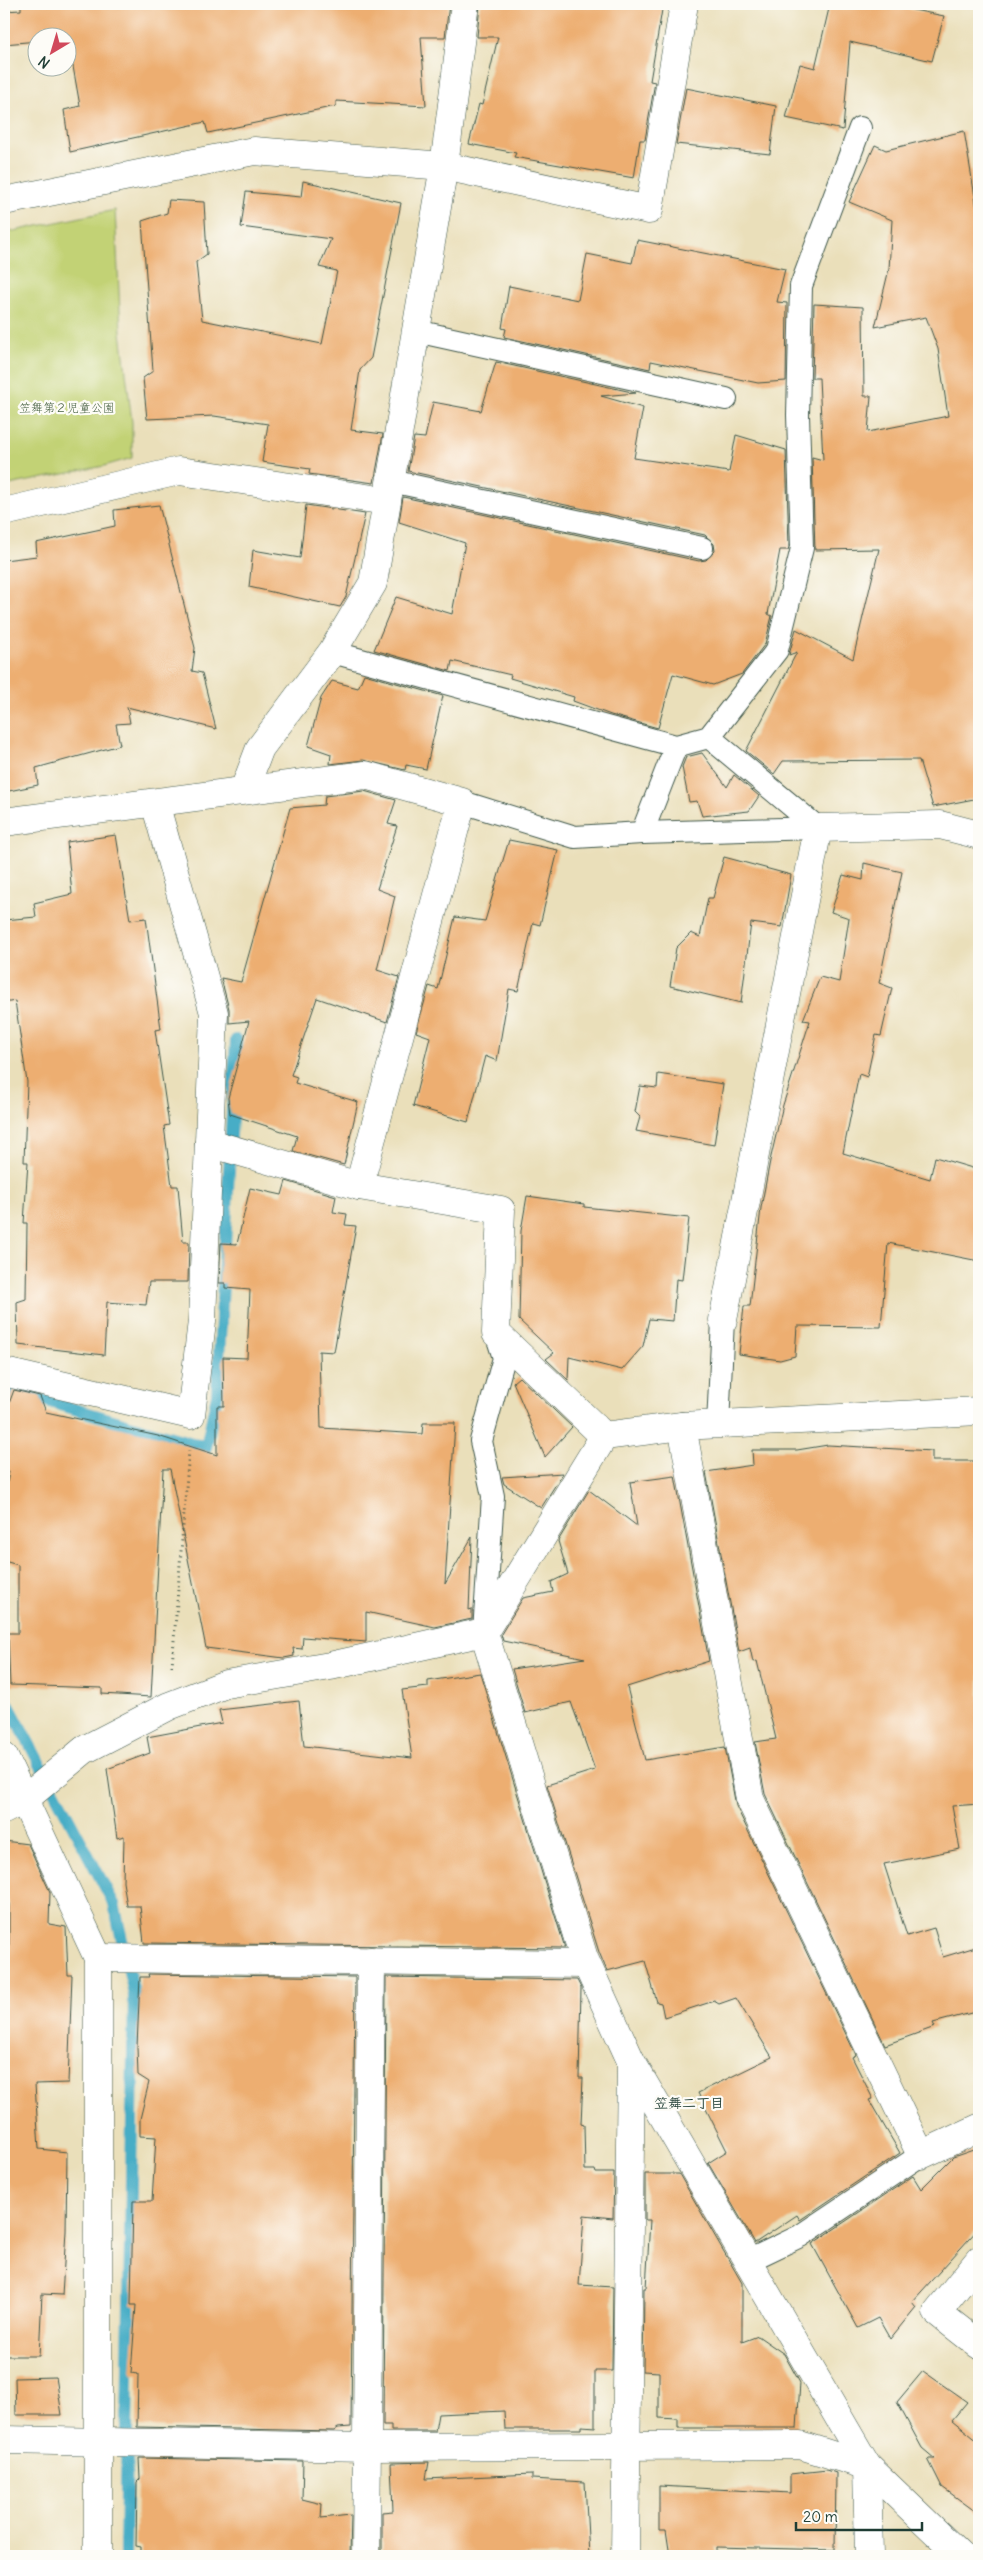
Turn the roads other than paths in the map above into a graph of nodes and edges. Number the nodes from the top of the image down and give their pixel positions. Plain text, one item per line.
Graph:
1 (466, 4) edge
2 (684, 4) edge
3 (860, 128) dead end
4 (444, 166) junction
5 (4, 201) edge
6 (416, 331) junction
7 (726, 398) dead end
8 (389, 491) junction
9 (4, 512) edge
10 (702, 548) dead end
11 (332, 652) junction
12 (709, 736) junction
13 (676, 746) junction
14 (244, 790) junction
15 (462, 802) junction
16 (155, 804) junction
17 (4, 822) edge
18 (818, 828) junction
19 (642, 834) junction
20 (979, 835) edge
21 (209, 1143) junction
22 (359, 1186) junction
23 (723, 1320) joint
24 (496, 1333) junction
25 (4, 1372) edge
26 (979, 1411) edge
27 (718, 1425) junction
28 (682, 1426) junction
29 (604, 1436) junction
30 (484, 1632) junction
31 (4, 1757) edge
32 (14, 1804) edge
33 (98, 1958) junction
34 (371, 1961) junction
35 (586, 1964) junction
36 (631, 2061) junction
37 (979, 2128) edge
38 (921, 2155) junction
39 (979, 2260) edge
40 (748, 2261) junction
41 (979, 2345) edge
42 (4, 2440) edge
43 (100, 2442) junction
44 (626, 2446) junction
45 (368, 2447) junction
46 (867, 2466) junction
47 (98, 2556) edge
48 (366, 2556) edge
49 (625, 2556) edge
50 (869, 2556) edge
51 (961, 2556) edge

1 - 4 street
2 - 4 street
3 - 12 lane
4 - 5 street
4 - 6 street
6 - 7 lane
6 - 8 street
8 - 9 street
8 - 10 lane
8 - 11 street
11 - 13 lane
11 - 14 street
12 - 13 lane
12 - 18 lane
13 - 19 lane
14 - 15 street
14 - 16 street
15 - 19 lane
15 - 22 street
16 - 17 street
16 - 21 street
18 - 19 lane
18 - 20 street
18 - 23 street
21 - 22 street
21 - 25 street
22 - 24 street
23 - 27 lane
24 - 29 street
24 - 30 lane
26 - 27 street
27 - 28 street
28 - 29 street
28 - 38 street
29 - 30 street
30 - 32 street
30 - 35 street
31 - 32 street
32 - 33 street
33 - 34 street
33 - 43 street
34 - 35 street
34 - 45 street
35 - 36 street
36 - 40 street
36 - 44 street
37 - 38 street
38 - 40 lane
39 - 41 street
40 - 46 street
42 - 43 street
43 - 45 street
43 - 47 street
44 - 45 street
44 - 46 street
44 - 49 street
45 - 48 street
46 - 50 street
46 - 51 street

